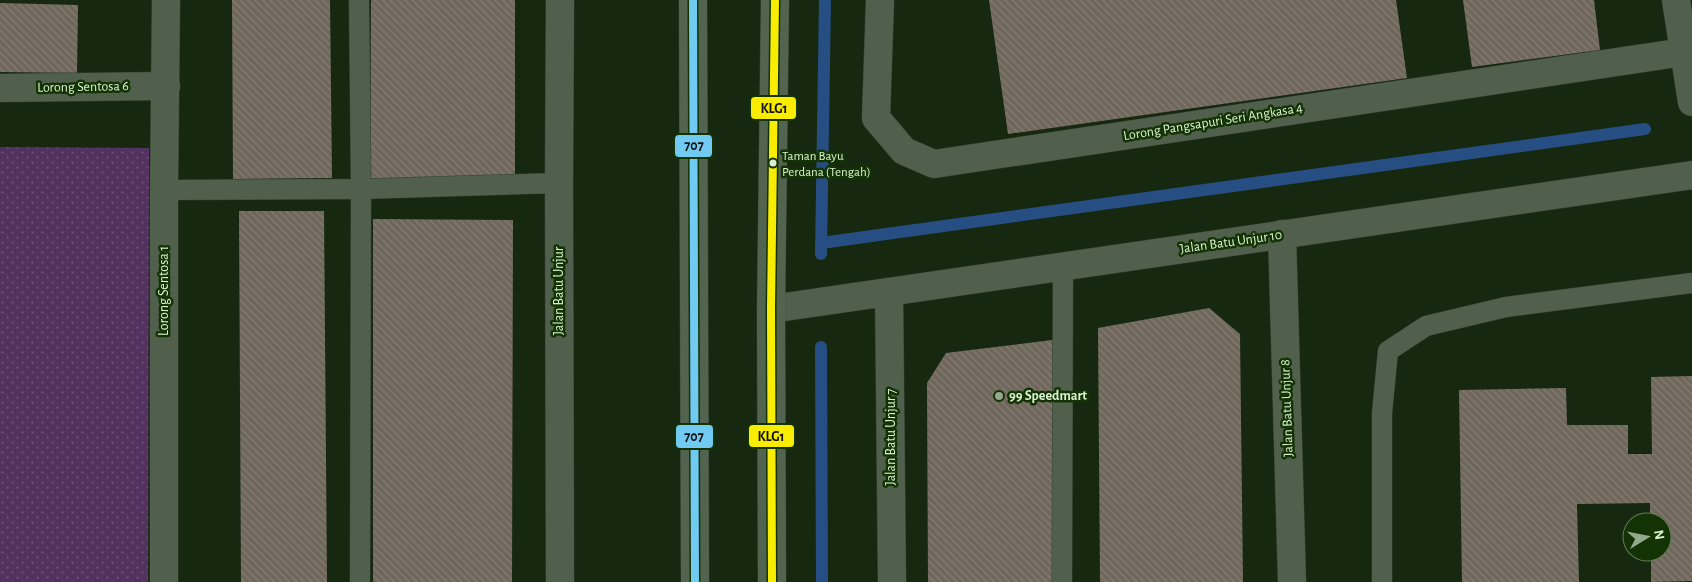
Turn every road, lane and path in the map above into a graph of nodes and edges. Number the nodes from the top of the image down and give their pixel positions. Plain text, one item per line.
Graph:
1 (166, 0) edge
2 (359, 0) edge
3 (560, 0) edge
4 (693, 0) edge
5 (775, 0) edge
6 (880, 0) edge
7 (1676, 0) edge
8 (1684, 52) junction
9 (166, 86) junction
10 (0, 88) edge
11 (1691, 92) edge
12 (1692, 174) edge
13 (559, 183) junction
14 (361, 189) junction
15 (164, 190) junction
16 (1282, 234) junction
17 (1063, 267) junction
18 (1692, 283) edge
19 (889, 292) junction
20 (771, 308) junction
21 (164, 582) edge
22 (360, 582) edge
23 (560, 582) edge
24 (696, 582) edge
25 (772, 582) edge
26 (892, 582) edge
27 (1062, 582) edge
28 (1292, 582) edge
29 (1382, 582) edge

1 - 9 street, Lorong Sentosa 1
2 - 14 lane
3 - 13 street, Jalan Batu Unjur
4 - 24 main road
5 - 20 main road
6 - 8 street, Lorong Pangsapuri Seri Angkasa 4
7 - 8 street
8 - 11 street
9 - 10 street, Lorong Sentosa 6
9 - 15 street, Lorong Sentosa 1
12 - 16 street, Jalan Batu Unjur 10
13 - 14 lane
13 - 23 street, Jalan Batu Unjur
14 - 15 lane
14 - 22 lane
15 - 21 street, Lorong Sentosa 1
16 - 17 street, Jalan Batu Unjur 10
16 - 28 street, Jalan Batu Unjur 8
17 - 19 street, Jalan Batu Unjur 10
17 - 27 lane
18 - 29 lane
19 - 20 street, Jalan Batu Unjur 10
19 - 26 street, Jalan Batu Unjur 7
20 - 25 main road

